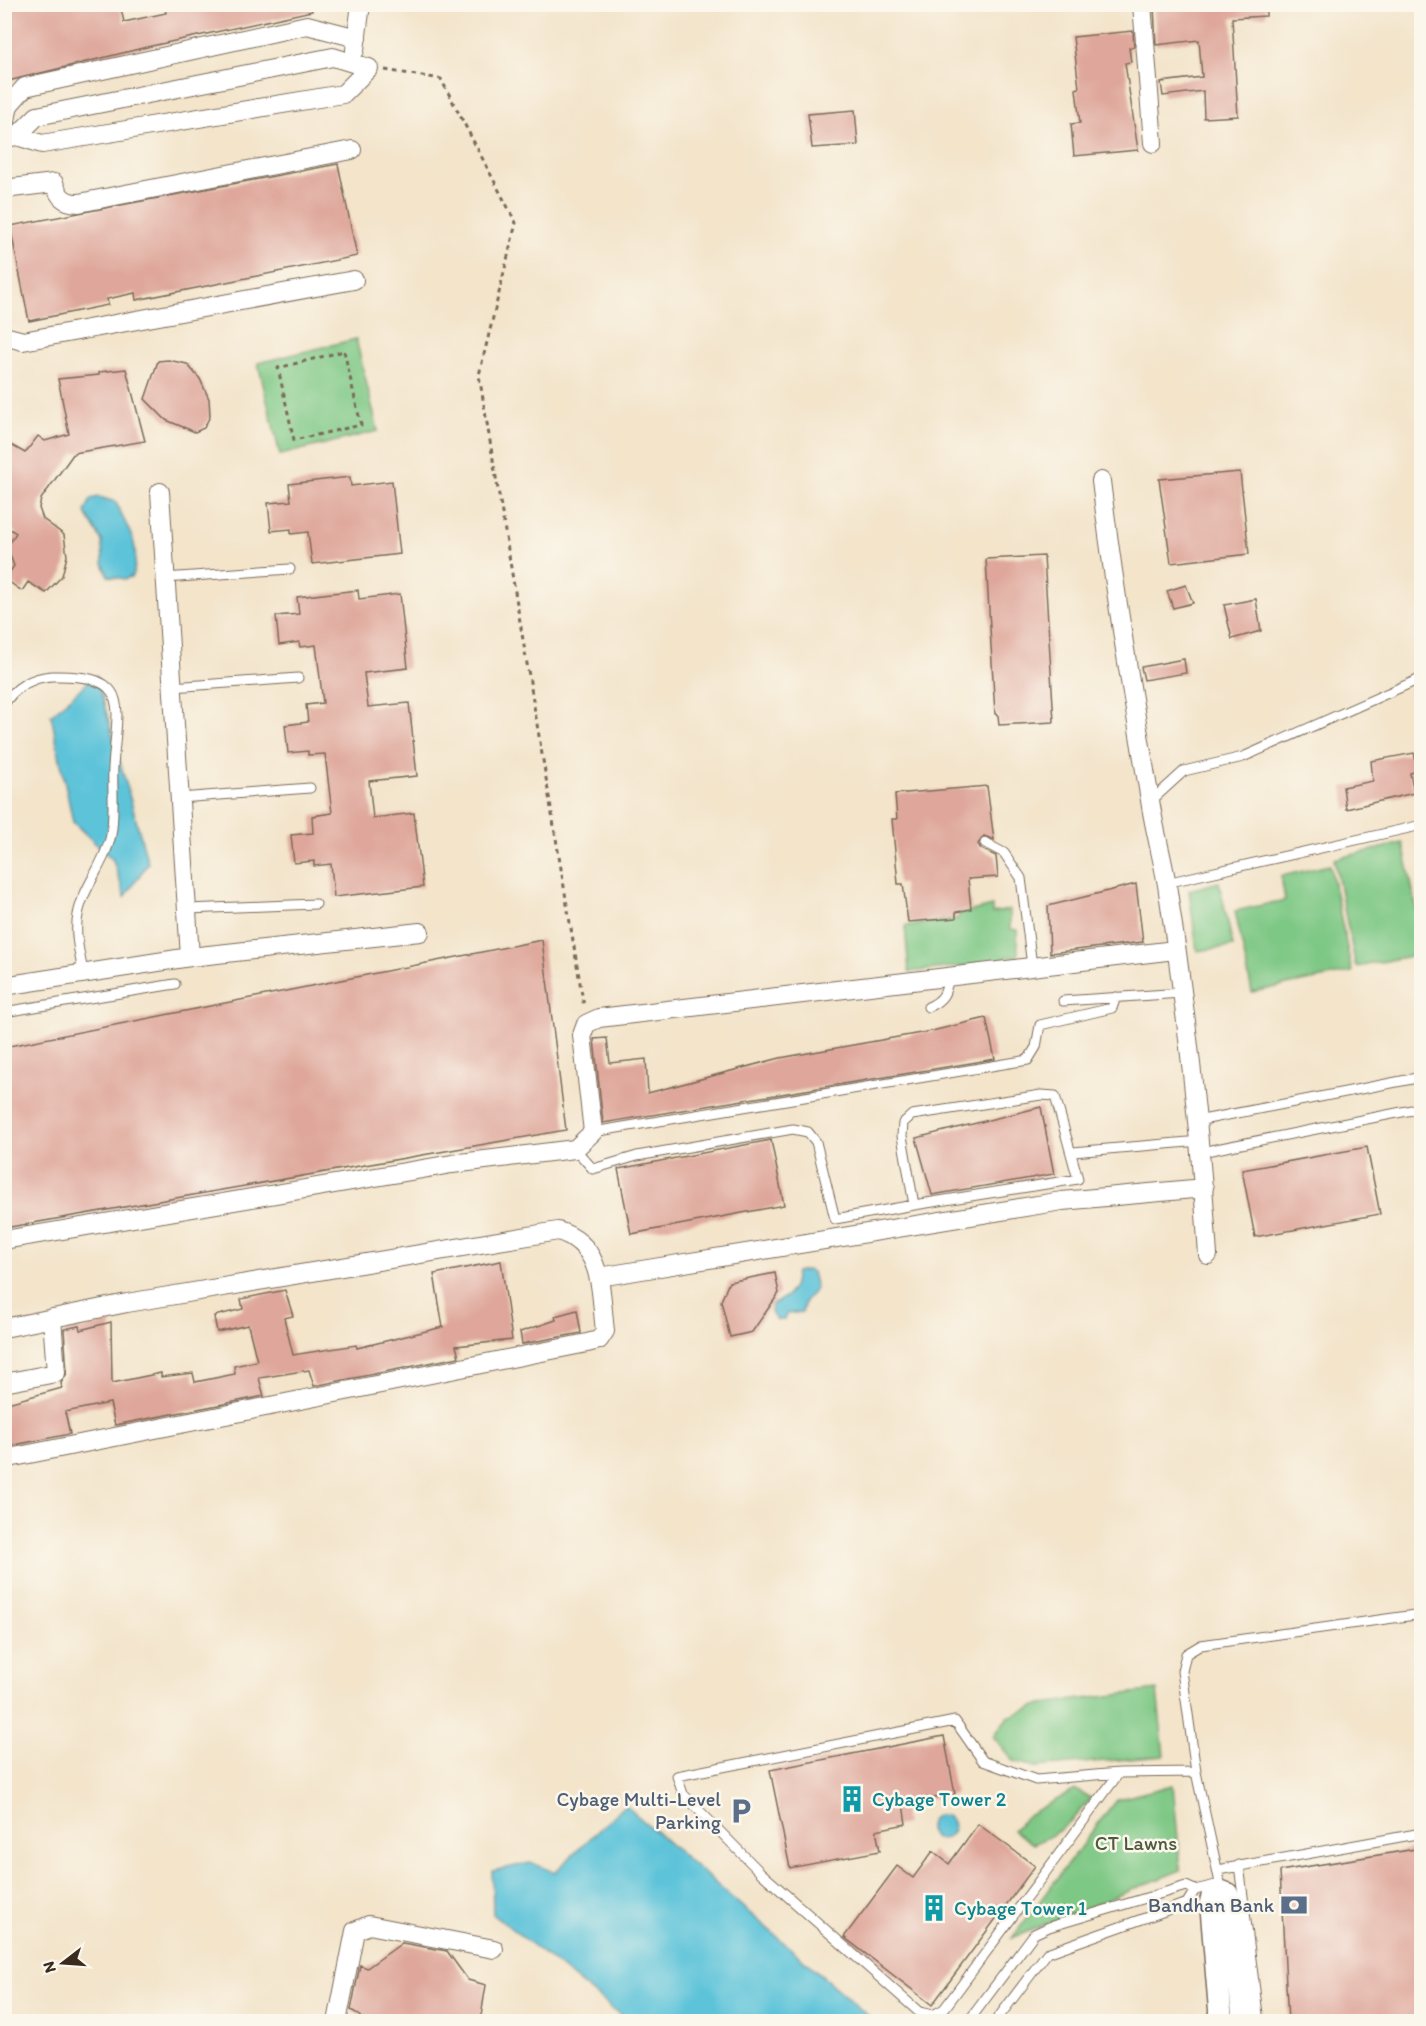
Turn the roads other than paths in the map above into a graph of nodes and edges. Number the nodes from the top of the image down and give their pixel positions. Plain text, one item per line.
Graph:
1 (361, 4) edge
2 (1142, 4) edge
3 (357, 38) junction
4 (361, 66) junction
5 (9, 134) edge
6 (1153, 143) dead end
7 (352, 150) dead end
8 (4, 189) edge
9 (354, 280) dead end
10 (4, 336) edge
11 (1101, 481) dead end
12 (160, 492) dead end
13 (290, 569) dead end
14 (165, 578) junction
15 (298, 678) dead end
16 (1422, 678) edge
17 (172, 687) junction
18 (4, 705) edge
19 (310, 788) dead end
20 (180, 798) junction
21 (1150, 802) junction
22 (1422, 825) edge
23 (985, 843) dead end
24 (1166, 883) junction
25 (316, 904) dead end
26 (187, 909) junction
27 (420, 932) dead end
28 (1175, 950) junction
29 (190, 957) junction
30 (1032, 966) junction
31 (83, 973) junction
32 (949, 976) junction
33 (175, 984) dead end
34 (4, 986) edge
35 (1182, 993) junction
36 (1116, 997) junction
37 (1063, 1001) dead end
38 (928, 1007) dead end
39 (4, 1012) edge
40 (1422, 1077) edge
41 (1422, 1108) edge
42 (1197, 1121) junction
43 (593, 1132) junction
44 (1200, 1147) junction
45 (575, 1149) junction
46 (1073, 1152) junction
47 (1204, 1188) junction
48 (914, 1204) junction
49 (4, 1240) edge
50 (1208, 1255) dead end
51 (599, 1277) junction
52 (52, 1318) junction
53 (4, 1328) edge
54 (4, 1383) edge
55 (4, 1459) edge
56 (1422, 1614) edge
57 (1196, 1772) junction
58 (1119, 1773) junction
59 (1422, 1833) edge
60 (1239, 1865) junction
61 (1220, 1882) junction
62 (1195, 1890) junction
63 (494, 1949) dead end
64 (337, 2022) edge
65 (968, 2022) edge
66 (995, 2022) edge
67 (1221, 2022) edge
68 (1244, 2022) edge
69 (1259, 2022) edge

1 - 3 street
2 - 6 street
3 - 4 street
3 - 5 street
4 - 5 street
4 - 5 street
7 - 8 street
9 - 10 street
11 - 21 street
12 - 14 street
13 - 14 lane
14 - 17 street
15 - 17 lane
16 - 21 lane
17 - 20 street
18 - 31 lane
19 - 20 lane
20 - 26 street
21 - 24 street
22 - 24 lane
23 - 30 lane
24 - 28 street
25 - 26 lane
26 - 29 street
27 - 29 street
28 - 30 street
28 - 35 street
29 - 31 street
30 - 32 street
31 - 34 street
32 - 38 lane
32 - 43 street
33 - 39 lane
35 - 36 lane
35 - 42 street
36 - 37 lane
36 - 43 lane
40 - 42 lane
41 - 44 lane
42 - 44 street
43 - 45 street
44 - 46 lane
44 - 47 street
45 - 48 lane
45 - 49 street
46 - 48 lane
46 - 48 lane
47 - 50 street
47 - 51 street
51 - 52 street
51 - 55 street
52 - 53 street
52 - 54 street
56 - 57 lane
57 - 58 lane
57 - 61 lane
58 - 58 lane
59 - 60 lane
60 - 61 lane
60 - 69 lane
61 - 62 lane
61 - 67 street
61 - 68 street
62 - 65 lane
62 - 66 lane
63 - 64 street

